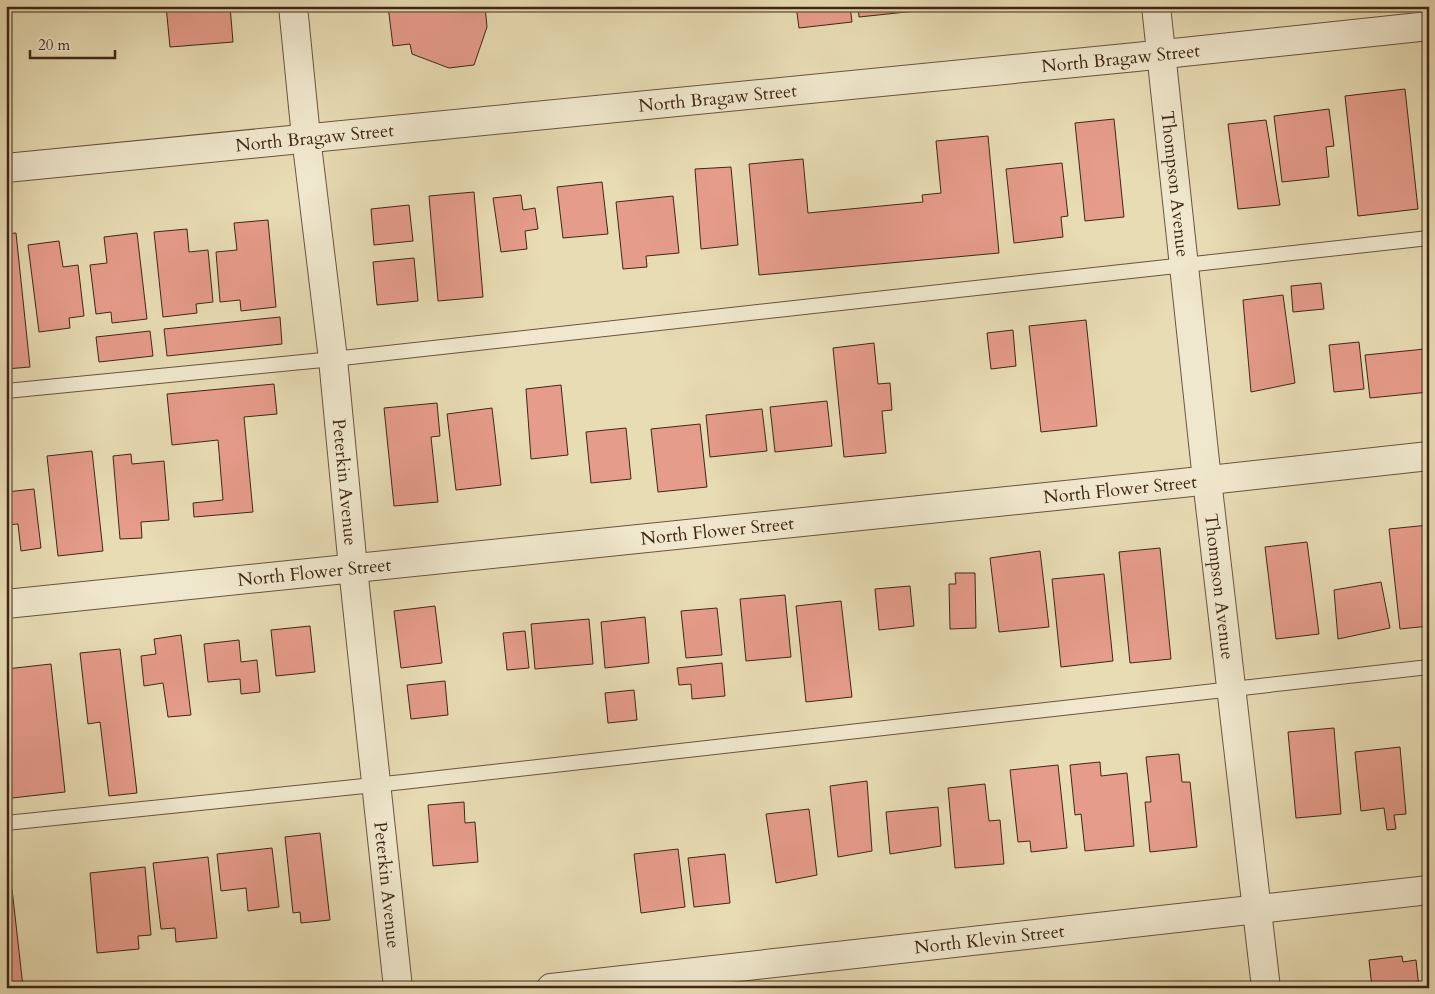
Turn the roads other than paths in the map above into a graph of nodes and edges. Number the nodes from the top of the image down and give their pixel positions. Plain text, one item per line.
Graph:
1 (294, 6) edge
2 (1156, 6) edge
3 (1429, 26) edge
4 (1160, 55) junction
5 (306, 138) junction
6 (6, 168) edge
7 (1429, 238) edge
8 (1184, 264) junction
9 (333, 359) junction
10 (6, 391) edge
11 (1429, 456) edge
12 (1207, 480) junction
13 (353, 568) junction
14 (6, 604) edge
15 (1429, 667) edge
16 (1232, 690) junction
17 (377, 785) junction
18 (6, 822) edge
19 (1429, 890) edge
20 (1258, 909) junction
21 (398, 988) edge
22 (550, 988) edge
23 (1266, 988) edge

1 - 5 street, Peterkin Avenue
2 - 4 street, Thompson Avenue
3 - 4 street, North Bragaw Street
4 - 5 street, North Bragaw Street
4 - 8 street, Thompson Avenue
5 - 6 street, North Bragaw Street
5 - 9 street, Peterkin Avenue
7 - 8 lane
8 - 9 lane
8 - 12 street, Thompson Avenue
9 - 10 lane
9 - 13 street, Peterkin Avenue
11 - 12 street, North Flower Street
12 - 13 street, North Flower Street
12 - 16 street, Thompson Avenue
13 - 14 street, North Flower Street
13 - 17 street, Peterkin Avenue
15 - 16 lane
16 - 17 lane
16 - 20 street, Thompson Avenue
17 - 18 lane
17 - 21 street, Peterkin Avenue
19 - 20 street, North Klevin Street
20 - 22 street, North Klevin Street
20 - 23 street, Thompson Avenue

